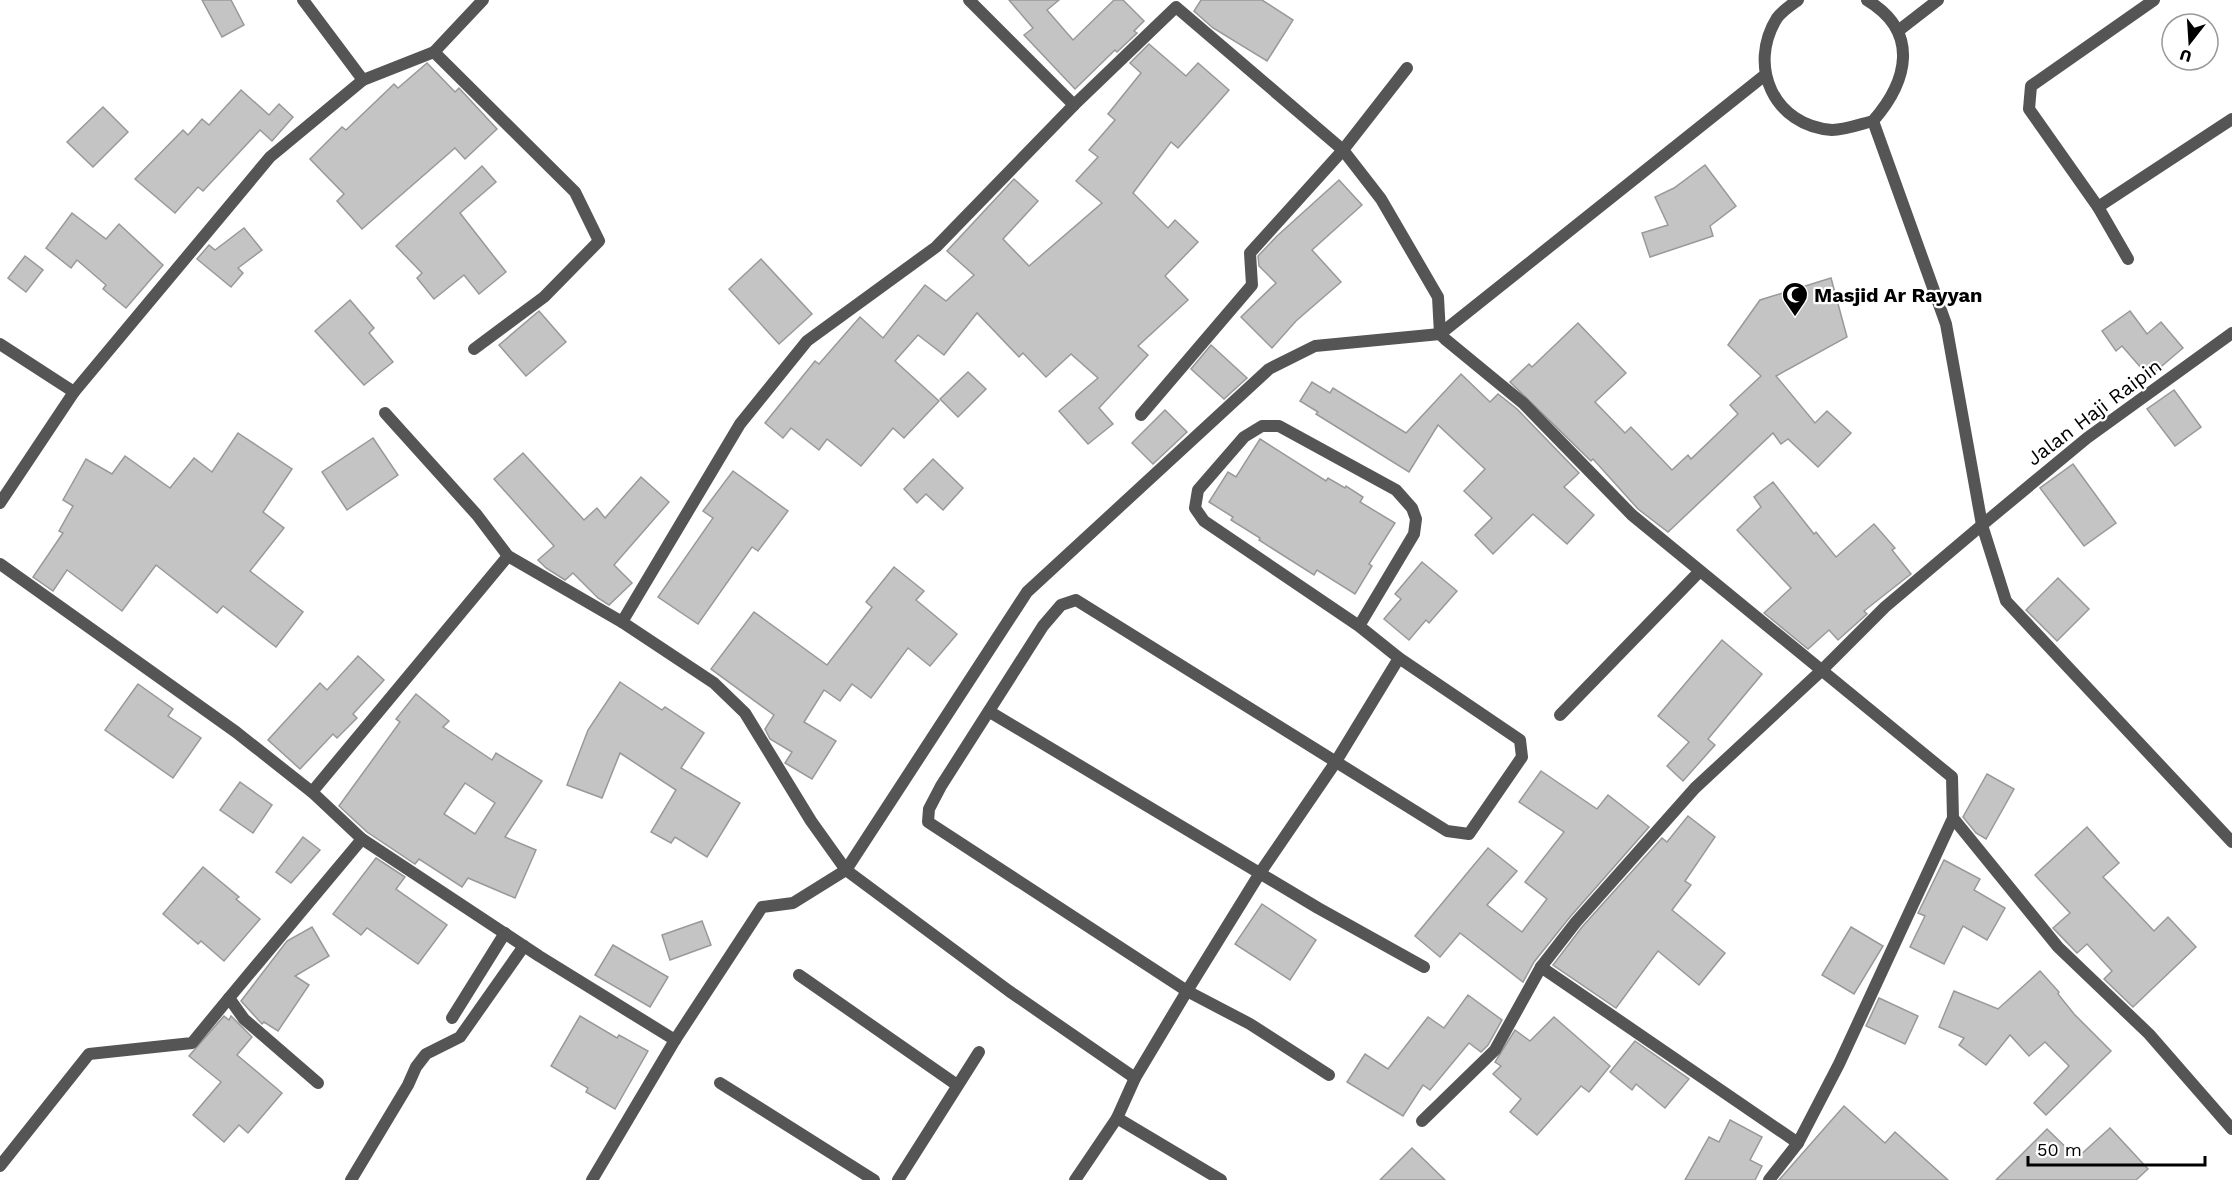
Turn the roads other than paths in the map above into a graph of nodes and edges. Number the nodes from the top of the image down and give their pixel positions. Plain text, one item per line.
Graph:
1 (303, 0) edge
2 (483, 0) edge
3 (969, 0) edge
4 (1798, 0) edge
5 (1867, 0) edge
6 (1938, 0) edge
7 (2154, 0) edge
8 (1175, 2) edge
9 (1898, 30) junction
10 (435, 52) junction
11 (1407, 68) dead end
12 (1765, 75) junction
13 (363, 80) junction
14 (1074, 105) junction
15 (2232, 119) edge
16 (1873, 121) junction
17 (1343, 150) junction
18 (2098, 207) junction
19 (2128, 259) dead end
20 (1440, 333) junction
21 (2232, 333) edge
22 (0, 344) edge
23 (474, 349) dead end
24 (74, 392) junction
25 (385, 413) dead end
26 (1141, 415) dead end
27 (0, 503) edge
28 (1982, 525) junction
29 (508, 556) junction
30 (0, 564) edge
31 (1700, 571) junction
32 (622, 622) junction
33 (1359, 626) junction
34 (1399, 658) junction
35 (1821, 671) junction
36 (990, 712) junction
37 (1560, 715) dead end
38 (1335, 763) junction
39 (312, 792) junction
40 (1953, 818) junction
41 (362, 839) junction
42 (2232, 843) edge
43 (846, 870) junction
44 (1260, 873) junction
45 (505, 933) junction
46 (524, 946) junction
47 (1424, 967) dead end
48 (1541, 967) junction
49 (799, 975) dead end
50 (1187, 991) junction
51 (230, 998) junction
52 (453, 1018) dead end
53 (675, 1040) junction
54 (979, 1052) dead end
55 (1329, 1075) dead end
56 (1135, 1078) junction
57 (318, 1083) dead end
58 (720, 1083) dead end
59 (957, 1085) junction
60 (1117, 1118) junction
61 (1422, 1121) dead end
62 (2232, 1129) edge
63 (1798, 1143) junction
64 (0, 1166) edge
65 (351, 1180) edge
66 (592, 1180) edge
67 (874, 1180) edge
68 (898, 1180) edge
69 (1075, 1180) edge
70 (1221, 1180) edge
71 (1769, 1180) edge

1 - 13 street
2 - 10 street
3 - 14 street
4 - 12 street
5 - 9 street
6 - 9 street
7 - 18 street
8 - 14 street
8 - 17 street
9 - 16 street
10 - 13 street
10 - 23 street
11 - 17 street
12 - 16 street
12 - 20 street
13 - 24 street
14 - 32 street
15 - 18 street
16 - 28 street
17 - 20 street
17 - 26 street
18 - 19 street
20 - 31 street
20 - 43 street
21 - 28 street, Jalan Haji Raipin
22 - 24 street
24 - 27 street
25 - 29 street
28 - 35 street, Jalan Haji Raipin
28 - 42 street
29 - 32 street
29 - 39 street
30 - 39 street
31 - 35 street
31 - 37 street
32 - 43 street
33 - 33 street
33 - 34 street
34 - 38 street
34 - 38 street
35 - 40 street
35 - 48 street, Jalan Haji Raipin
36 - 38 street
36 - 44 street
36 - 50 street
38 - 44 street
39 - 41 street
40 - 62 street
40 - 63 street
41 - 45 street
41 - 51 street
43 - 53 street
43 - 56 street
44 - 47 street
44 - 50 street
45 - 46 street
45 - 52 street
46 - 53 street
46 - 65 street
48 - 61 street, Jalan Haji Raipin
48 - 63 street
49 - 59 street
50 - 55 street
50 - 56 street
51 - 57 street
51 - 64 street
53 - 66 street
54 - 59 street
56 - 60 street
58 - 67 street
59 - 68 street
60 - 69 street
60 - 70 street
63 - 71 street

